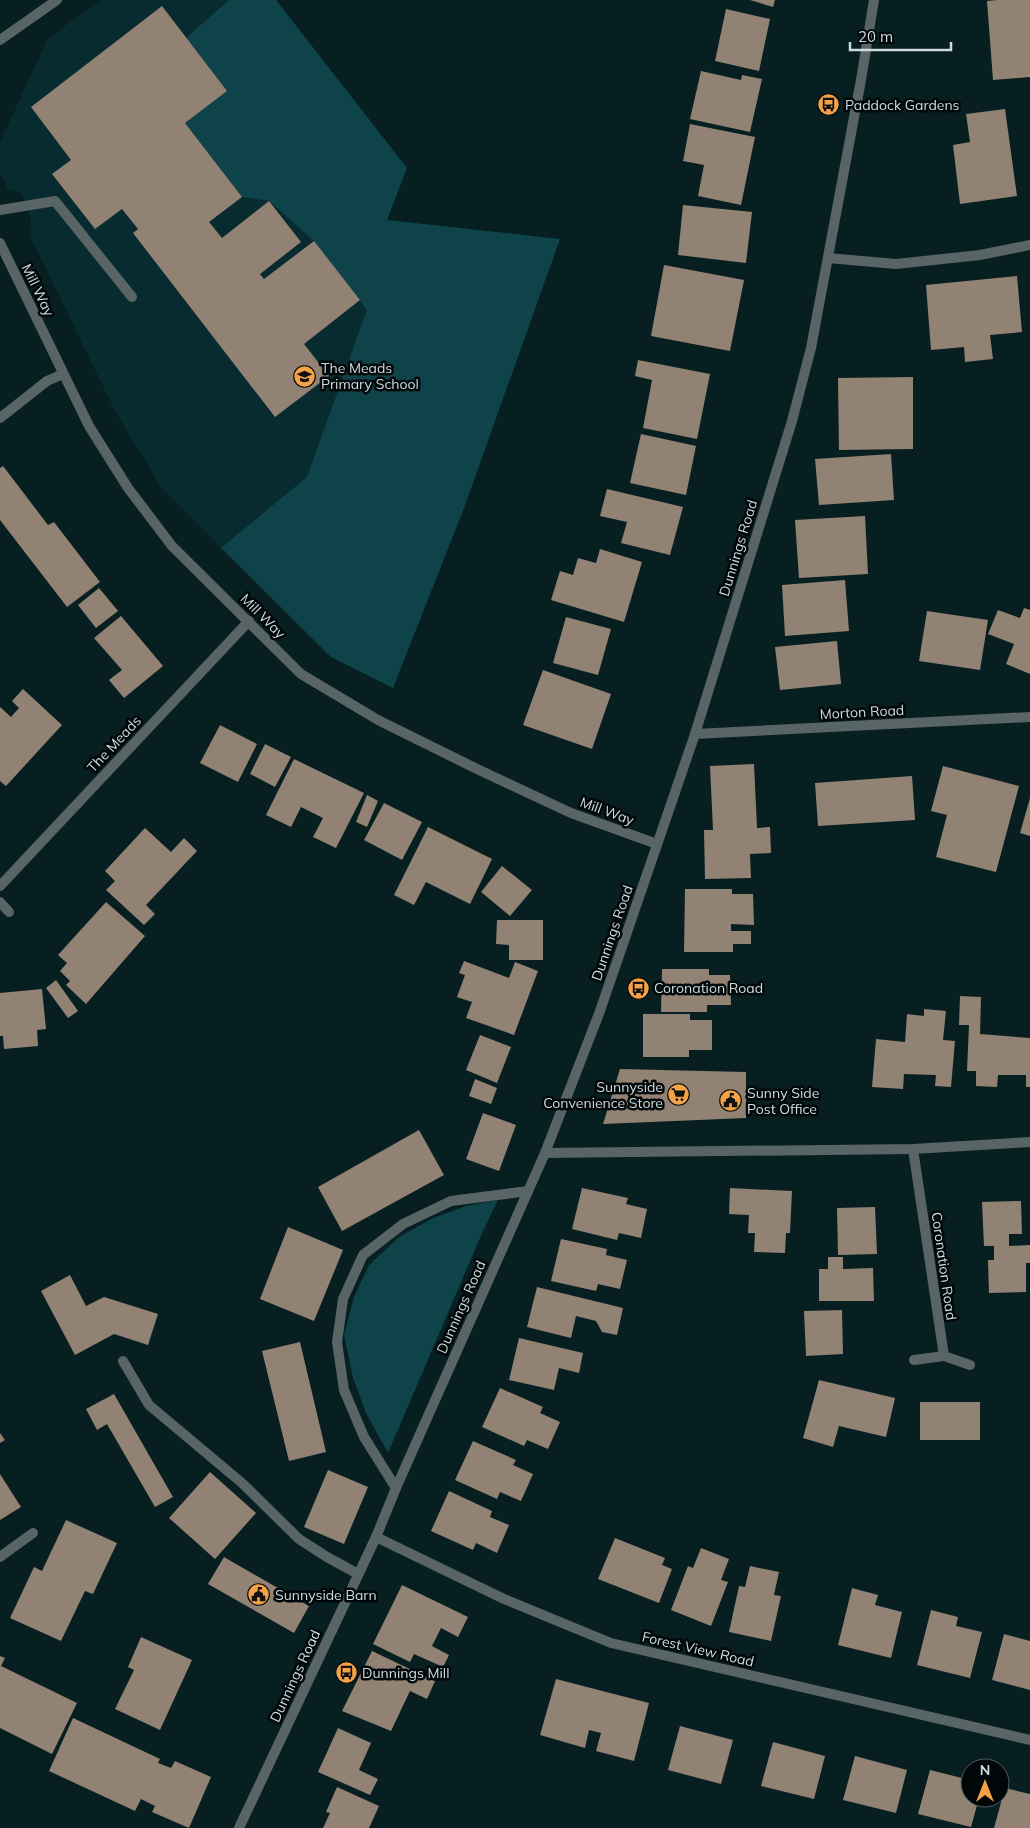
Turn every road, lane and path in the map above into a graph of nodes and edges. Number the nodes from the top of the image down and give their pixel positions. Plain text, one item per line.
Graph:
1 (57, 0) edge
2 (874, 0) edge
3 (0, 40) edge
4 (0, 210) edge
5 (0, 243) edge
6 (1030, 245) edge
7 (828, 258) junction
8 (132, 298) dead end
9 (63, 374) junction
10 (0, 418) edge
11 (249, 621) junction
12 (1030, 717) edge
13 (695, 734) junction
14 (657, 844) junction
15 (0, 886) edge
16 (0, 902) edge
17 (10, 912) dead end
18 (1030, 1142) edge
19 (913, 1149) junction
20 (545, 1153) junction
21 (528, 1191) junction
22 (944, 1356) junction
23 (914, 1360) dead end
24 (123, 1362) dead end
25 (970, 1365) dead end
26 (396, 1488) junction
27 (33, 1533) dead end
28 (376, 1537) junction
29 (0, 1557) edge
30 (358, 1574) junction
31 (1030, 1740) edge
32 (239, 1828) edge

1 - 3 street
2 - 7 street, Dunnings Road
4 - 8 street
5 - 9 street, Mill Way
6 - 7 street
7 - 13 street, Dunnings Road
9 - 10 street
9 - 11 street, Mill Way
11 - 14 street, Mill Way
11 - 15 street, The Meads
12 - 13 street, Morton Road
13 - 14 street, Dunnings Road
14 - 20 street, Dunnings Road
16 - 17 street
18 - 19 street
19 - 20 street
19 - 22 street, Coronation Road
20 - 21 street, Dunnings Road
21 - 26 street, Dunnings Road
21 - 26 street
22 - 23 street
22 - 25 street
24 - 30 street
26 - 28 street, Dunnings Road
27 - 29 street
28 - 30 street, Dunnings Road
28 - 31 street, Forest View Road
30 - 32 street, Dunnings Road

